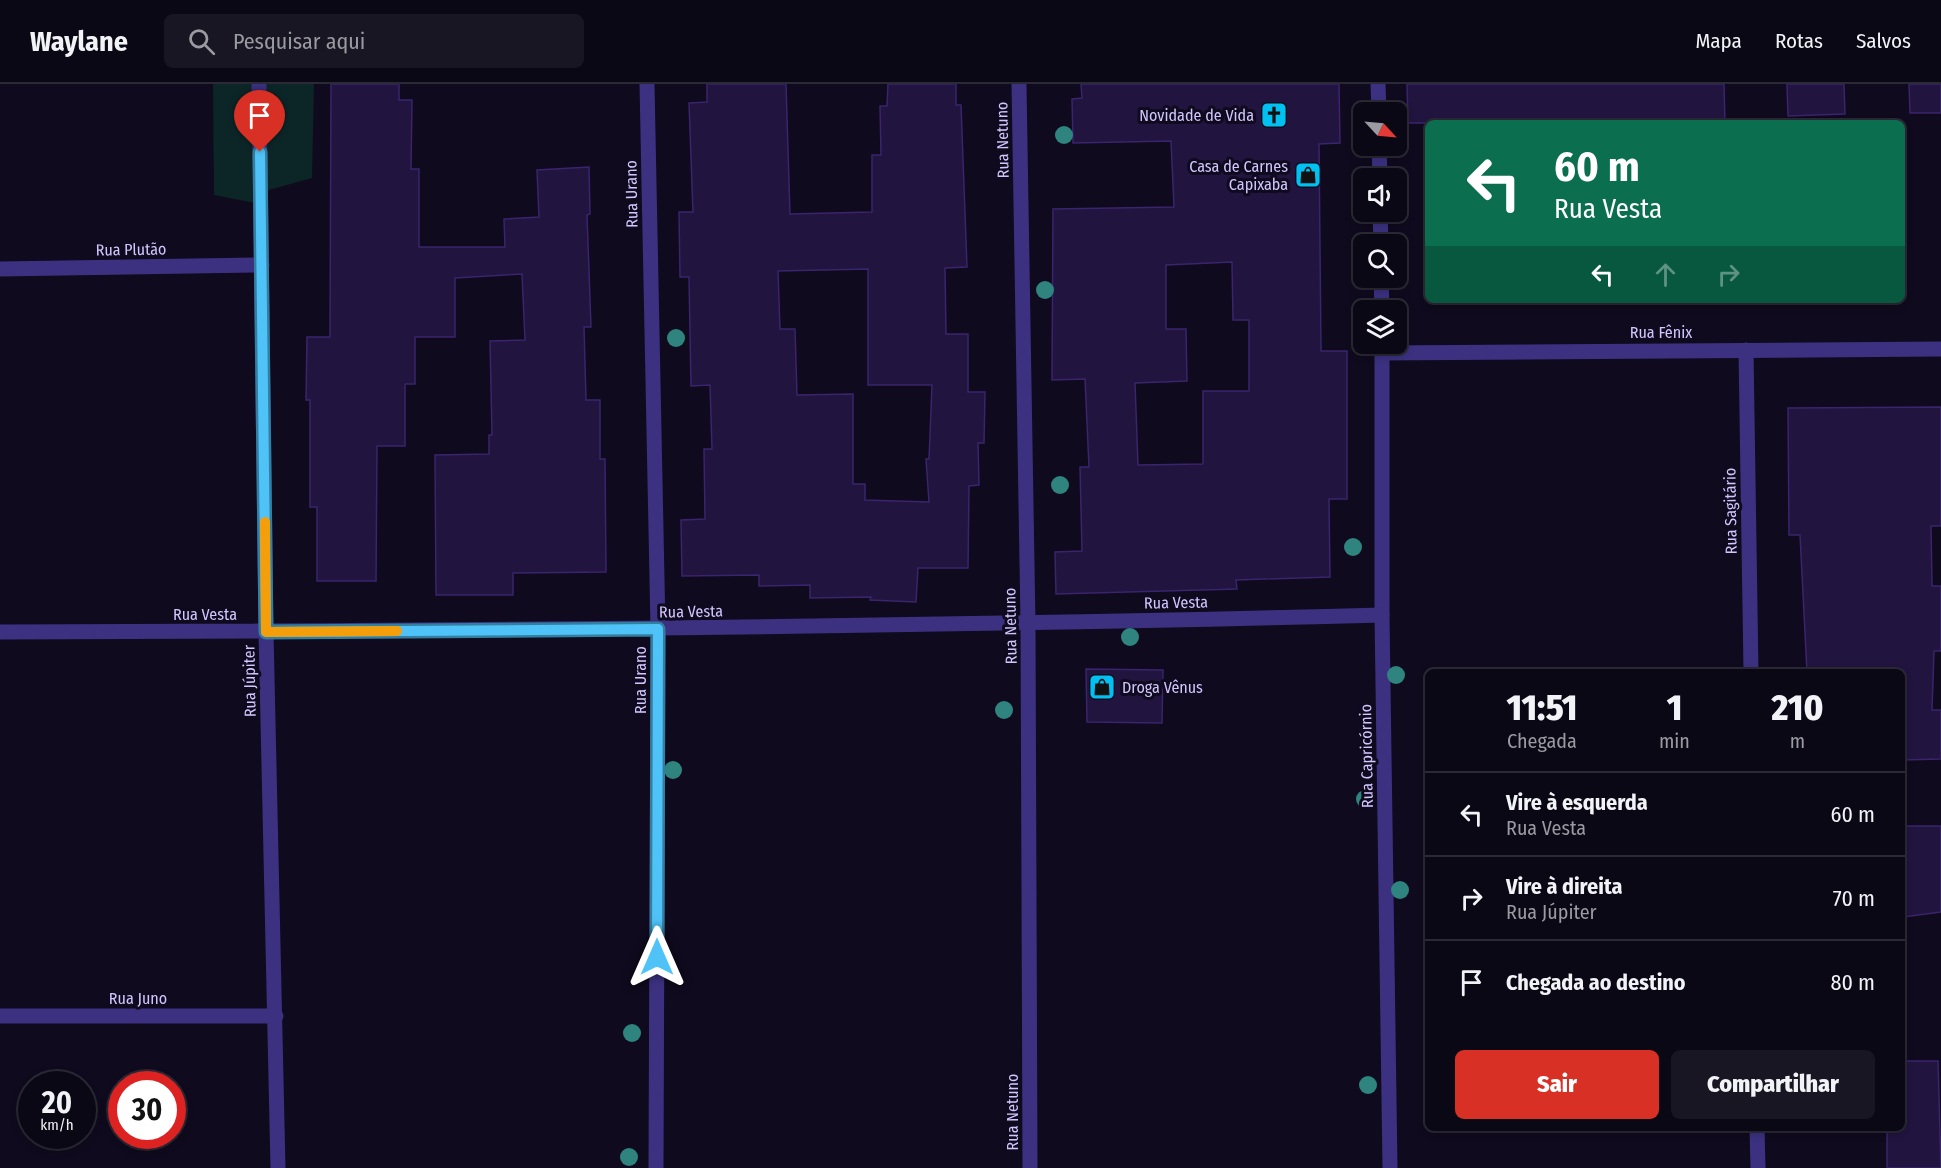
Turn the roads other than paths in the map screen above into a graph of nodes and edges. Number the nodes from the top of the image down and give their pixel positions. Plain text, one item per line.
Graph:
1 (260, 84) edge
2 (647, 84) edge
3 (1019, 84) edge
4 (1378, 84) edge
5 (1378, 102) edge
6 (262, 265) junction
7 (0, 269) edge
8 (1407, 348) edge
9 (1941, 349) edge
10 (1746, 350) junction
11 (1382, 354) edge
12 (1382, 615) junction
13 (1028, 624) junction
14 (658, 629) junction
15 (0, 632) edge
16 (266, 632) junction
17 (1750, 669) edge
18 (0, 1016) edge
19 (276, 1016) junction
20 (1757, 1131) edge
21 (278, 1168) edge
22 (656, 1168) edge
23 (1030, 1168) edge
24 (1389, 1168) edge
25 (1758, 1168) edge

1 - 6 street, Rua Júpiter
2 - 14 street, Rua Urano
3 - 13 street, Rua Netuno
4 - 5 street
6 - 7 street, Rua Plutão
6 - 16 street, Rua Júpiter
8 - 10 street, Rua Fênix
9 - 10 street, Rua Fênix
10 - 17 street, Rua Sagitário
11 - 12 street, Rua Capricórnio
12 - 13 street, Rua Vesta
12 - 24 street, Rua Capricórnio
13 - 14 street, Rua Vesta
13 - 23 street, Rua Netuno
14 - 16 street, Rua Vesta
14 - 22 street, Rua Urano
15 - 16 street, Rua Vesta
16 - 19 street, Rua Júpiter
18 - 19 street, Rua Juno
19 - 21 street, Rua Júpiter
20 - 25 street

